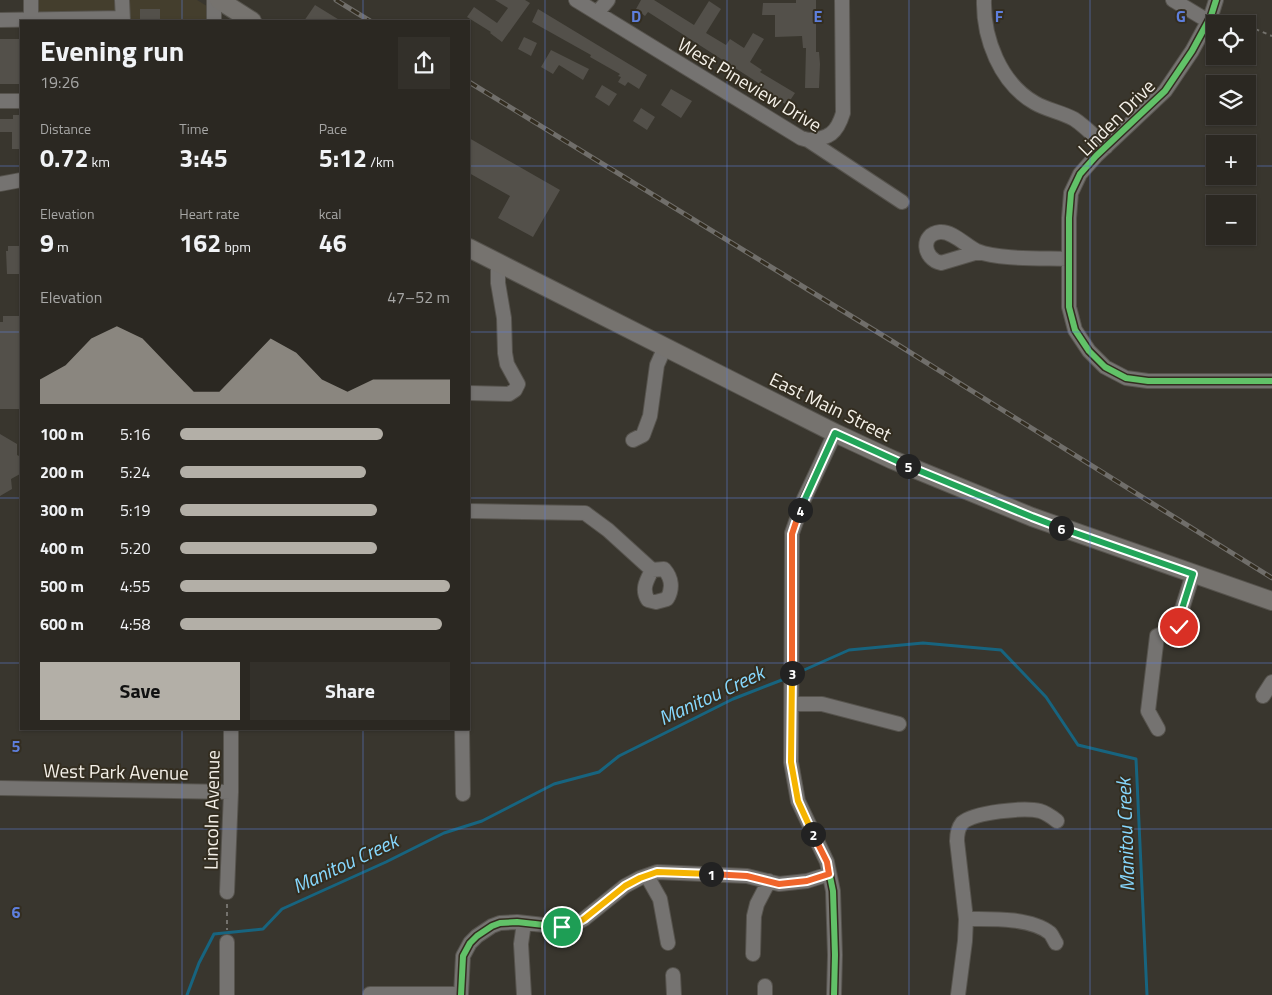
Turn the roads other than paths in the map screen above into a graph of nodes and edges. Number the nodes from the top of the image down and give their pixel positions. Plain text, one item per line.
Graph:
1 (31, 0) edge
2 (122, 0) edge
3 (214, 0) edge
4 (219, 0) edge
5 (576, 0) edge
6 (608, 0) edge
7 (842, 0) edge
8 (984, 0) edge
9 (1173, 0) edge
10 (1216, 0) edge
11 (597, 13) junction
12 (1207, 15) edge
13 (1214, 15) edge
14 (31, 19) junction
15 (0, 20) edge
16 (123, 20) edge
17 (214, 20) edge
18 (250, 20) edge
19 (1206, 30) edge
20 (0, 101) edge
21 (20, 101) edge
22 (808, 140) junction
23 (1106, 147) junction
24 (20, 180) edge
25 (0, 184) edge
26 (902, 202) dead end
27 (470, 249) edge
28 (978, 252) dead end
29 (1069, 259) junction
30 (498, 263) junction
31 (665, 347) junction
32 (1272, 381) edge
33 (470, 393) edge
34 (835, 433) junction
35 (633, 440) dead end
36 (470, 511) edge
37 (652, 570) dead end
38 (1193, 574) junction
39 (1272, 602) edge
40 (1272, 682) edge
41 (1264, 696) dead end
42 (792, 704) junction
43 (899, 724) dead end
44 (231, 730) edge
45 (462, 730) edge
46 (1158, 730) dead end
47 (0, 788) edge
48 (231, 792) junction
49 (463, 794) dead end
50 (1057, 821) dead end
51 (829, 874) junction
52 (647, 876) junction
53 (769, 881) junction
54 (227, 892) road end
55 (966, 919) junction
56 (524, 923) junction
57 (227, 942) road end
58 (1056, 942) dead end
59 (668, 944) dead end
60 (753, 954) dead end
61 (673, 975) dead end
62 (461, 990) edge
63 (370, 994) edge
64 (227, 995) edge
65 (524, 995) edge
66 (674, 995) edge
67 (834, 995) edge
68 (958, 995) edge

1 - 14 street
2 - 16 street
3 - 17 street
4 - 18 main road
5 - 11 street, West Pineview Drive
6 - 11 street
7 - 22 street
8 - 23 street
9 - 12 street
10 - 13 street, Linden Drive
11 - 22 street, West Pineview Drive
14 - 15 street
14 - 16 street
19 - 23 street, Linden Drive
20 - 21 street
22 - 26 street, West Pineview Drive
23 - 29 street, Linden Drive
24 - 25 street
27 - 30 main road, East Main Street
28 - 29 street
29 - 32 street, Linden Drive
30 - 31 main road, East Main Street
30 - 33 street
31 - 34 main road, East Main Street
31 - 35 street
34 - 38 main road, East Main Street
34 - 42 street
36 - 37 street
38 - 39 main road, East Main Street
38 - 46 street
40 - 41 street
42 - 43 street
42 - 51 street
44 - 48 street, Lincoln Avenue
45 - 49 street
47 - 48 street, West Park Avenue
48 - 54 street, Lincoln Avenue
50 - 55 street
51 - 53 street
51 - 67 street
52 - 53 street
52 - 56 street
52 - 59 street
53 - 60 street
55 - 58 street
55 - 68 street
56 - 62 street
56 - 65 street
57 - 64 street
61 - 66 street
62 - 63 street

